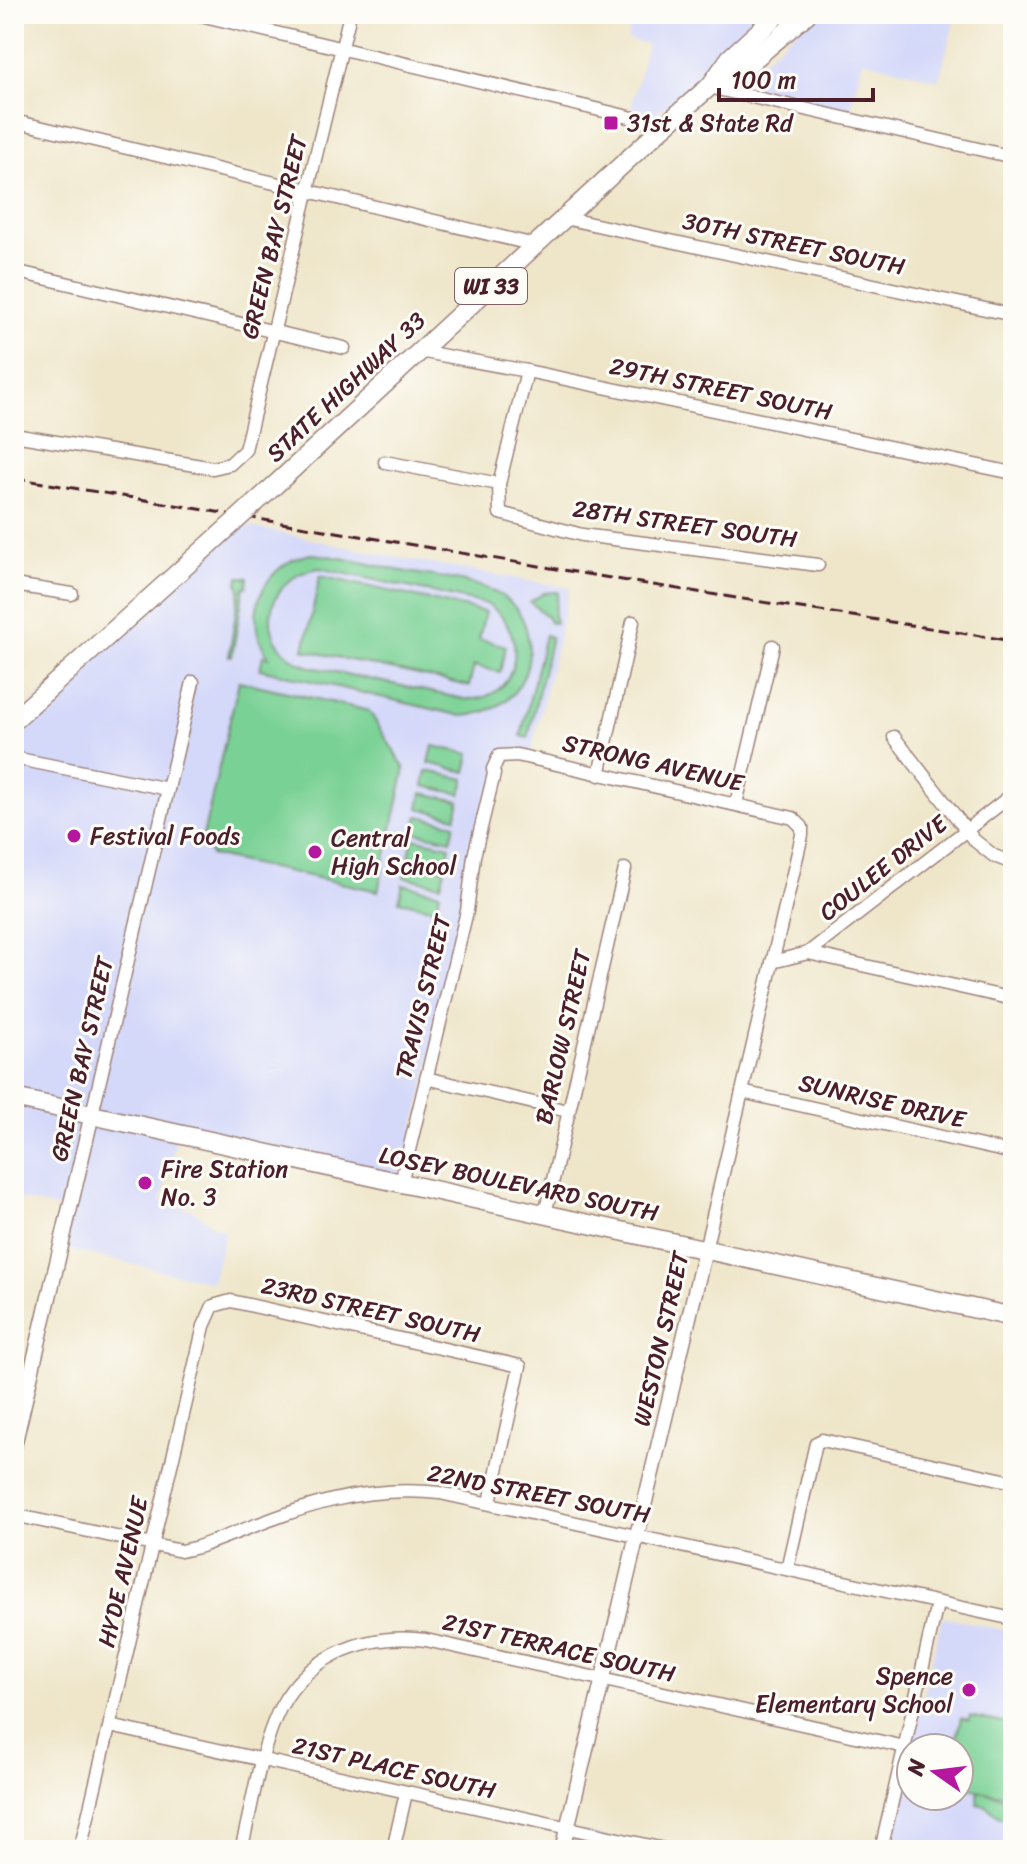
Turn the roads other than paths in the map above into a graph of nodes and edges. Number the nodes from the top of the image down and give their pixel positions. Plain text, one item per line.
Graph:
1 (196, 14) edge
2 (350, 14) edge
3 (778, 14) edge
4 (807, 14) edge
5 (341, 49) junction
6 (709, 87) junction
7 (14, 121) edge
8 (662, 128) junction
9 (1013, 157) edge
10 (308, 190) junction
11 (564, 218) junction
12 (535, 245) junction
13 (14, 271) edge
14 (1013, 315) edge
15 (273, 332) junction
16 (344, 348) dead end
17 (419, 351) junction
18 (527, 371) junction
19 (14, 435) edge
20 (385, 462) dead end
21 (1013, 473) edge
22 (499, 484) junction
23 (818, 565) dead end
24 (14, 585) edge
25 (72, 594) dead end
26 (633, 622) dead end
27 (773, 646) dead end
28 (193, 682) dead end
29 (14, 720) edge
30 (894, 737) dead end
31 (14, 758) edge
32 (494, 774) joint
33 (599, 775) junction
34 (168, 789) junction
35 (1013, 794) edge
36 (736, 804) junction
37 (967, 830) junction
38 (802, 838) joint
39 (1013, 863) edge
40 (625, 869) dead end
41 (808, 953) junction
42 (772, 962) junction
43 (1013, 999) edge
44 (426, 1078) junction
45 (742, 1092) junction
46 (14, 1098) edge
47 (568, 1111) junction
48 (92, 1114) junction
49 (1013, 1153) edge
50 (401, 1183) junction
51 (545, 1214) junction
52 (705, 1250) junction
53 (213, 1306) joint
54 (1013, 1317) edge
55 (19, 1399) edge
56 (14, 1446) edge
57 (1013, 1482) edge
58 (490, 1502) junction
59 (14, 1515) edge
60 (637, 1535) junction
61 (152, 1546) junction
62 (787, 1569) junction
63 (937, 1604) junction
64 (1013, 1619) edge
65 (602, 1681) junction
66 (110, 1726) junction
67 (908, 1732) edge
68 (895, 1745) edge
69 (263, 1761) junction
70 (895, 1790) edge
71 (406, 1793) junction
72 (568, 1829) junction
73 (80, 1850) edge
74 (241, 1850) edge
75 (393, 1850) edge
76 (562, 1850) edge
77 (668, 1850) edge
78 (881, 1850) edge

1 - 5 street
2 - 5 street, GREEN BAY STREET
3 - 6 main road, STATE HIGHWAY 33 / WI 33
4 - 6 main road, STATE HIGHWAY 33 / WI 33
5 - 8 street
5 - 10 street, GREEN BAY STREET
6 - 8 main road, STATE HIGHWAY 33 / WI 33
6 - 9 street
7 - 10 street
8 - 11 main road, STATE HIGHWAY 33 / WI 33
10 - 12 street
10 - 15 street, GREEN BAY STREET
11 - 12 main road, STATE HIGHWAY 33 / WI 33
11 - 14 street, 30TH STREET SOUTH
12 - 17 main road, STATE HIGHWAY 33 / WI 33
13 - 15 street
15 - 16 street
15 - 19 street, GREEN BAY STREET
17 - 18 street, 29TH STREET SOUTH
17 - 29 main road, STATE HIGHWAY 33 / WI 33, bridge
18 - 21 street, 29TH STREET SOUTH
18 - 22 street
20 - 22 street
22 - 23 street, 28TH STREET SOUTH
24 - 25 street
26 - 33 street
27 - 36 street
28 - 34 street, GREEN BAY STREET
30 - 37 street
31 - 34 street
32 - 33 street, STRONG AVENUE
32 - 44 street, TRAVIS STREET
33 - 36 street, STRONG AVENUE
34 - 48 street, GREEN BAY STREET
35 - 37 street, COULEE DRIVE
36 - 38 street, STRONG AVENUE
37 - 39 street
37 - 41 street, COULEE DRIVE
38 - 42 street, WESTON STREET
40 - 47 street, BARLOW STREET
41 - 42 street, COULEE DRIVE
41 - 43 street
42 - 45 street, WESTON STREET
44 - 47 street
44 - 50 street, TRAVIS STREET
45 - 49 street, SUNRISE DRIVE
45 - 52 street, WESTON STREET
46 - 48 main road, LOSEY BOULEVARD SOUTH
47 - 51 street, BARLOW STREET
48 - 50 main road, LOSEY BOULEVARD SOUTH
48 - 55 street, GREEN BAY STREET
50 - 51 main road, LOSEY BOULEVARD SOUTH
51 - 52 main road, LOSEY BOULEVARD SOUTH
52 - 54 main road, LOSEY BOULEVARD SOUTH
52 - 60 street, WESTON STREET
53 - 58 street, 23RD STREET SOUTH
53 - 61 street, HYDE AVENUE
55 - 56 street, GREEN BAY STREET
57 - 62 street
58 - 60 street, 22ND STREET SOUTH
58 - 61 street, 22ND STREET SOUTH
59 - 61 street, 22ND STREET SOUTH
60 - 62 street, 22ND STREET SOUTH
60 - 65 street, WESTON STREET
61 - 66 street, HYDE AVENUE
62 - 63 street, 22ND STREET SOUTH
63 - 64 street, 22ND STREET SOUTH
63 - 67 street
65 - 68 street, 21ST TERRACE SOUTH
65 - 69 street, 21ST TERRACE SOUTH
65 - 72 street, WESTON STREET
66 - 69 street, 21ST PLACE SOUTH
66 - 73 street, HYDE AVENUE
69 - 71 street, 21ST PLACE SOUTH
69 - 74 street
70 - 78 street
71 - 72 street, 21ST PLACE SOUTH
71 - 75 street
72 - 76 street, WESTON STREET
72 - 77 street, 21ST PLACE SOUTH

